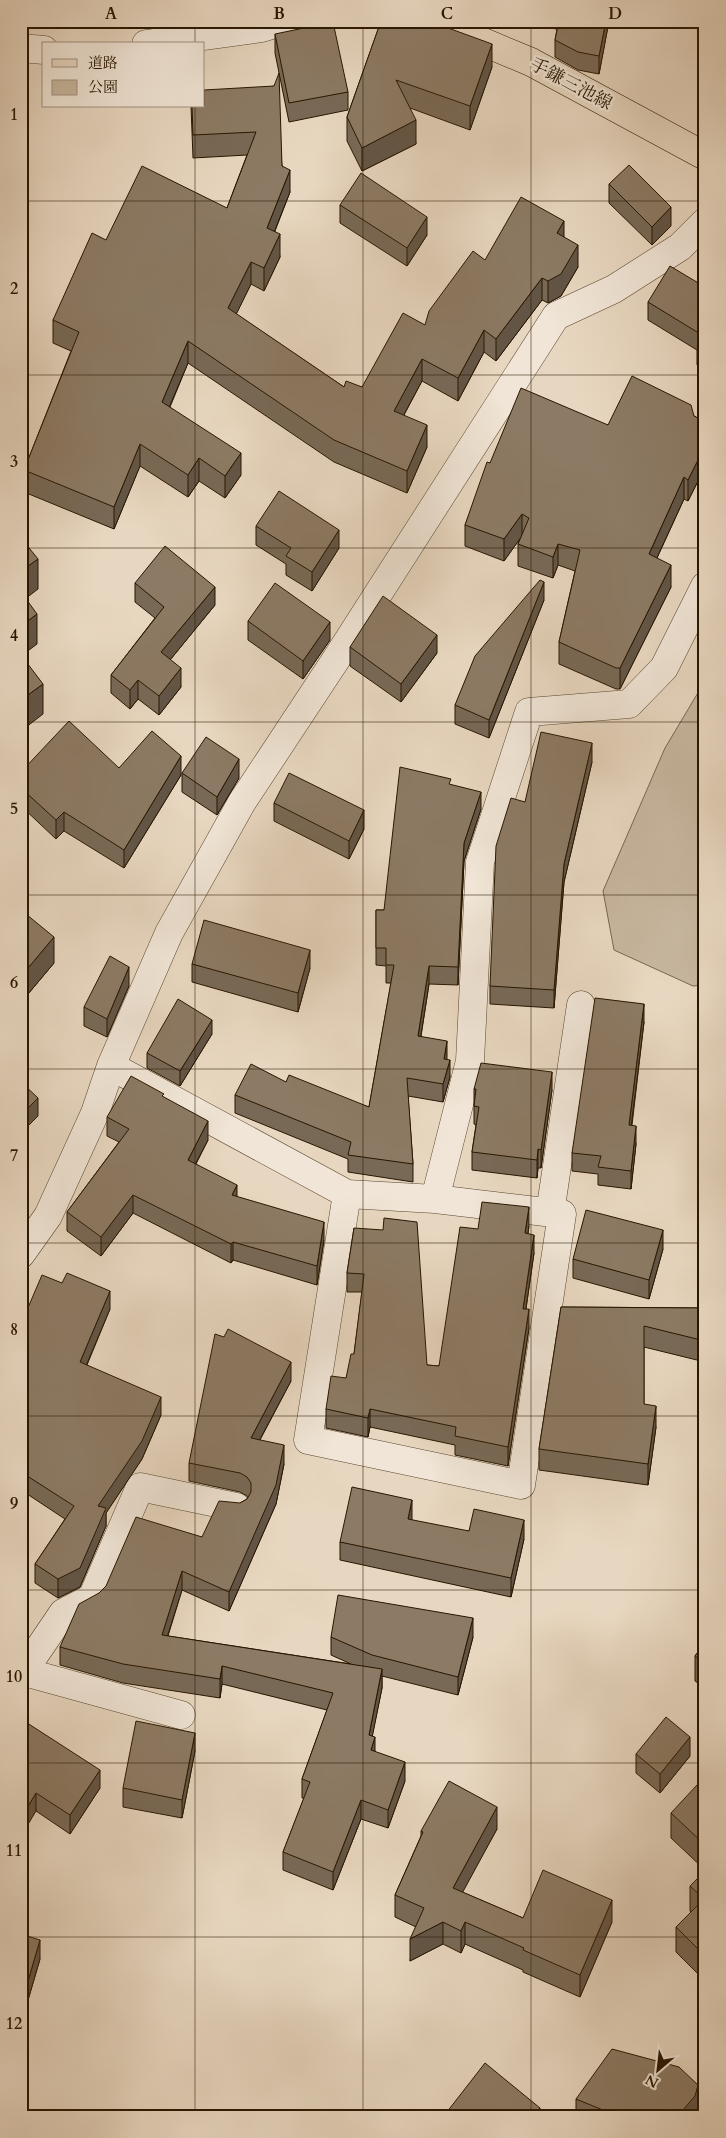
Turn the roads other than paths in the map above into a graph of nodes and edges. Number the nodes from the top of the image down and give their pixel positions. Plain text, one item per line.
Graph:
1 (284, 21) edge
2 (433, 21) edge
3 (160, 42) edge
4 (21, 48) edge
5 (42, 50) edge
6 (705, 156) edge
7 (705, 222) edge
8 (705, 586) edge
9 (581, 1006) dead end
10 (111, 1066) junction
11 (347, 1194) junction
12 (435, 1199) junction
13 (550, 1213) junction
14 (21, 1254) edge
15 (236, 1507) edge
16 (22, 1671) edge
17 (181, 1715) dead end

1 - 3 street
2 - 6 main road, 手鎌三池線
4 - 5 street
7 - 10 street
8 - 12 street
9 - 13 street
10 - 11 street
10 - 14 street
11 - 12 street
11 - 13 street
12 - 13 street
15 - 16 street
16 - 17 street

